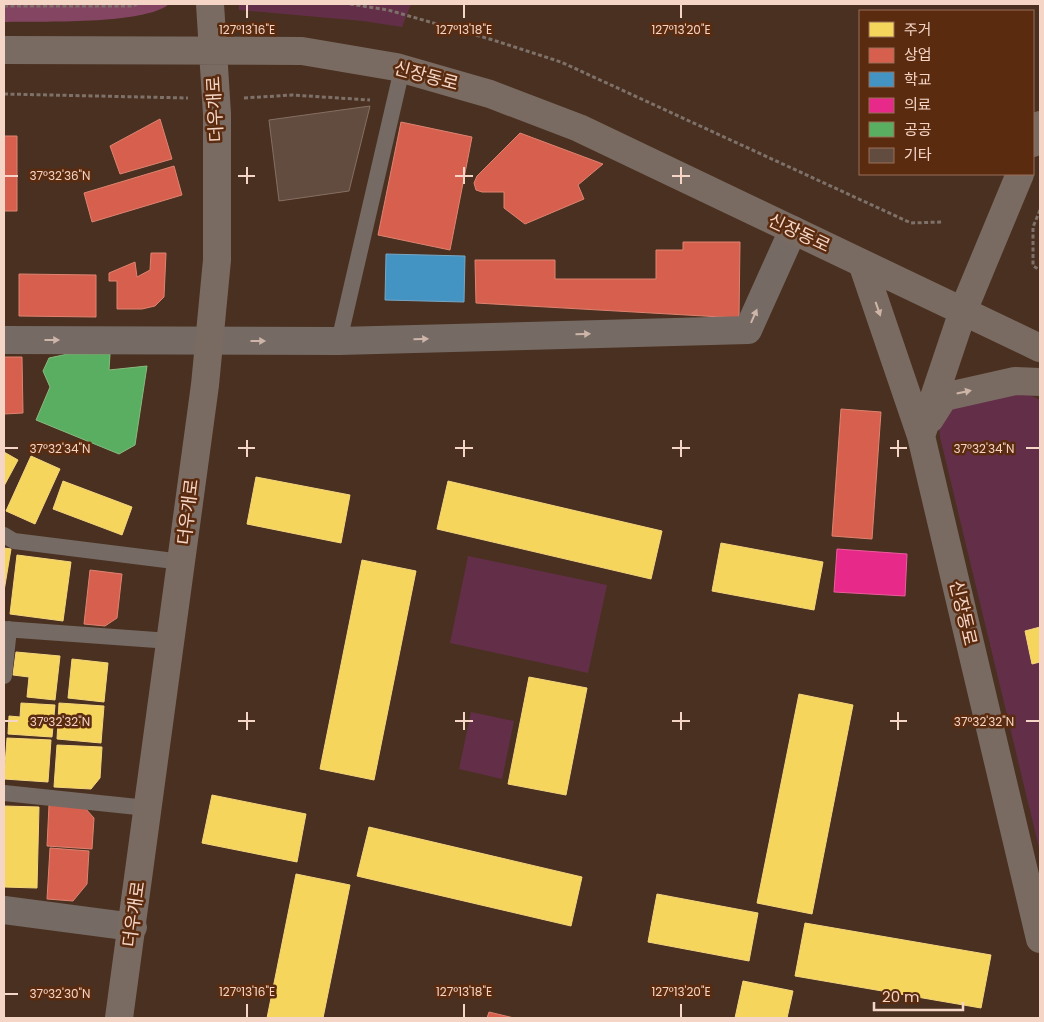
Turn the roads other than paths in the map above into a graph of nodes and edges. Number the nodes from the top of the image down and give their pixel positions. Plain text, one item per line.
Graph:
1 (210, 4) edge
2 (4, 50) edge
3 (211, 50) junction
4 (402, 69) junction
5 (1040, 125) edge
6 (1034, 140) edge
7 (1020, 175) edge
8 (793, 230) junction
9 (862, 263) junction
10 (962, 311) junction
11 (4, 340) edge
12 (210, 341) junction
13 (339, 341) junction
14 (1040, 348) edge
15 (1040, 382) edge
16 (921, 436) junction
17 (4, 535) edge
18 (182, 562) junction
19 (6, 629) edge
20 (170, 641) junction
21 (4, 676) edge
22 (4, 794) edge
23 (147, 808) junction
24 (4, 910) edge
25 (133, 927) junction
26 (1040, 939) edge
27 (119, 1018) edge

1 - 3 street, 더우개로
2 - 3 street, 신장동로
3 - 4 street, 신장동로
3 - 12 street, 더우개로
4 - 8 street, 신장동로
4 - 13 lane
5 - 6 street
7 - 10 street
8 - 9 street, 신장동로
13 -> 8 street
9 - 10 street, 신장동로
9 -> 16 street, 신장동로
10 - 14 street, 신장동로
10 - 16 street
11 -> 12 street
12 -> 13 street
12 - 18 street, 더우개로
16 -> 15 street
16 - 26 street, 신장동로
17 - 18 lane
18 - 20 street, 더우개로
19 - 20 lane
19 - 21 lane
20 - 23 street, 더우개로
22 - 23 lane
23 - 25 street, 더우개로
24 - 25 street
25 - 27 street, 더우개로

